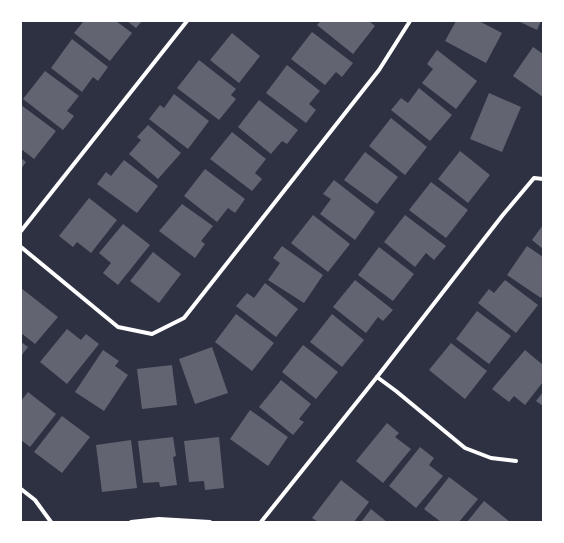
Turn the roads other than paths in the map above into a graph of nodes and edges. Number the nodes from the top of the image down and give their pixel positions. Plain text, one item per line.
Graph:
1 (187, 21) edge
2 (410, 21) edge
3 (543, 180) edge
4 (21, 230) edge
5 (21, 247) edge
6 (377, 377) junction
7 (516, 461) dead end
8 (21, 488) edge
9 (51, 522) edge
10 (131, 522) edge
11 (210, 522) edge
12 (261, 522) edge

1 - 4 street
2 - 5 street
3 - 6 street
6 - 7 street
6 - 12 street
8 - 9 street
10 - 11 street

